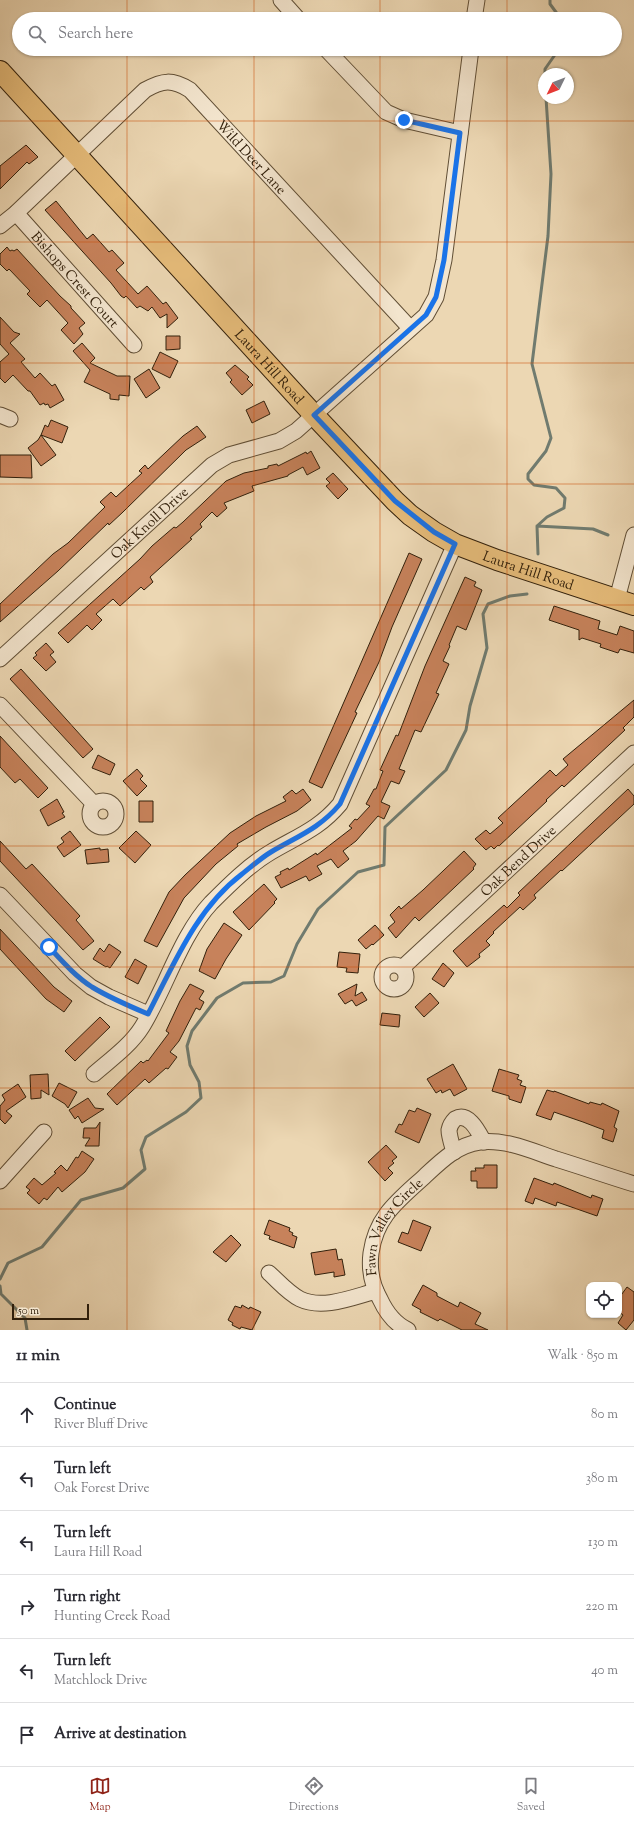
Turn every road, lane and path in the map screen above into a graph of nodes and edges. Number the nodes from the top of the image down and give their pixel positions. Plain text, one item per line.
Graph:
1 (281, 0) edge
2 (477, 0) edge
3 (292, 12) edge
4 (475, 12) edge
5 (333, 56) edge
6 (470, 56) edge
7 (0, 72) edge
8 (460, 133) junction
9 (76, 154) junction
10 (16, 213) junction
11 (0, 226) edge
12 (410, 328) junction
13 (134, 345) dead end
14 (314, 415) junction
15 (634, 535) edge
16 (455, 544) junction
17 (625, 602) edge
18 (0, 659) edge
19 (0, 705) edge
20 (634, 754) edge
21 (94, 804) dead end
22 (0, 895) edge
23 (402, 968) dead end
24 (148, 1014) junction
25 (94, 1074) dead end
26 (44, 1132) dead end
27 (484, 1142) junction
28 (454, 1152) junction
29 (0, 1182) edge
30 (634, 1184) edge
31 (269, 1273) dead end
32 (376, 1291) junction
33 (408, 1330) edge

1 - 3 street
2 - 4 street
5 - 8 street
6 - 8 street, Oak Knoll Drive
7 - 9 main road, Laura Hill Road
8 - 12 street, Oak Knoll Drive
9 - 10 street, Wild Deer Lane
9 - 12 street, Wild Deer Lane
9 - 14 main road, Laura Hill Road
10 - 11 street, Wild Deer Lane
10 - 13 street, Bishops Crest Court
12 - 14 street, Oak Knoll Drive
14 - 16 main road, Laura Hill Road
14 - 18 street, Oak Knoll Drive
15 - 17 street
16 - 17 main road, Laura Hill Road
16 - 24 street
19 - 21 street
20 - 23 street, Oak Bend Drive
22 - 24 street
24 - 25 street
26 - 29 street
27 - 28 street, Fawn Valley Circle
27 - 28 street
27 - 30 street, Fawn Valley Circle
28 - 32 street, Fawn Valley Circle
31 - 32 street
32 - 33 street, Fawn Valley Circle

